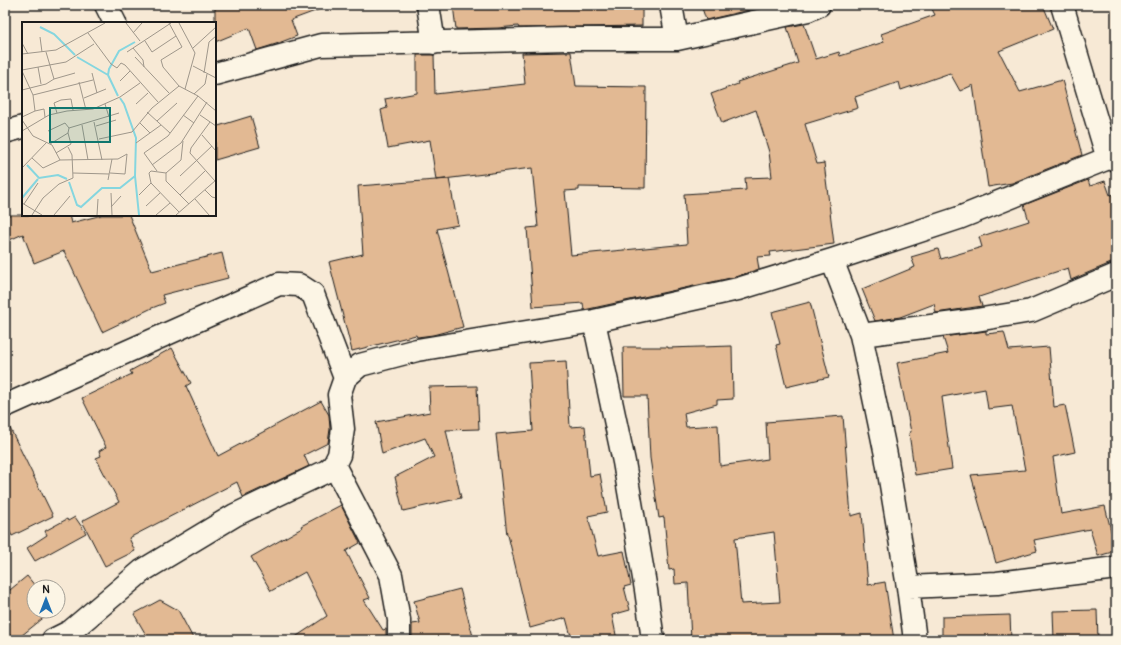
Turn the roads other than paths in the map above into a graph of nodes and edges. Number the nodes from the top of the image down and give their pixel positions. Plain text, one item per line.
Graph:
1 (106, 5) edge
2 (428, 5) edge
3 (671, 5) edge
4 (819, 5) edge
5 (1062, 5) edge
6 (114, 22) edge
7 (677, 39) junction
8 (434, 42) junction
9 (216, 74) edge
10 (22, 127) edge
11 (5, 132) edge
12 (1112, 157) edge
13 (832, 260) junction
14 (1116, 275) edge
15 (594, 321) junction
16 (861, 335) junction
17 (345, 378) junction
18 (5, 406) edge
19 (334, 464) junction
20 (1116, 568) edge
21 (908, 587) junction
22 (53, 640) edge
23 (399, 640) edge
24 (653, 640) edge
25 (915, 640) edge

1 - 6 street
2 - 8 street
3 - 7 street
4 - 7 street
5 - 12 street
7 - 8 street
8 - 9 street
10 - 11 street
12 - 13 street
13 - 15 street
13 - 16 street
14 - 16 street
15 - 17 street
15 - 24 street
16 - 21 street
17 - 18 street
17 - 19 street
19 - 22 street
19 - 23 street
20 - 21 street
21 - 25 street

